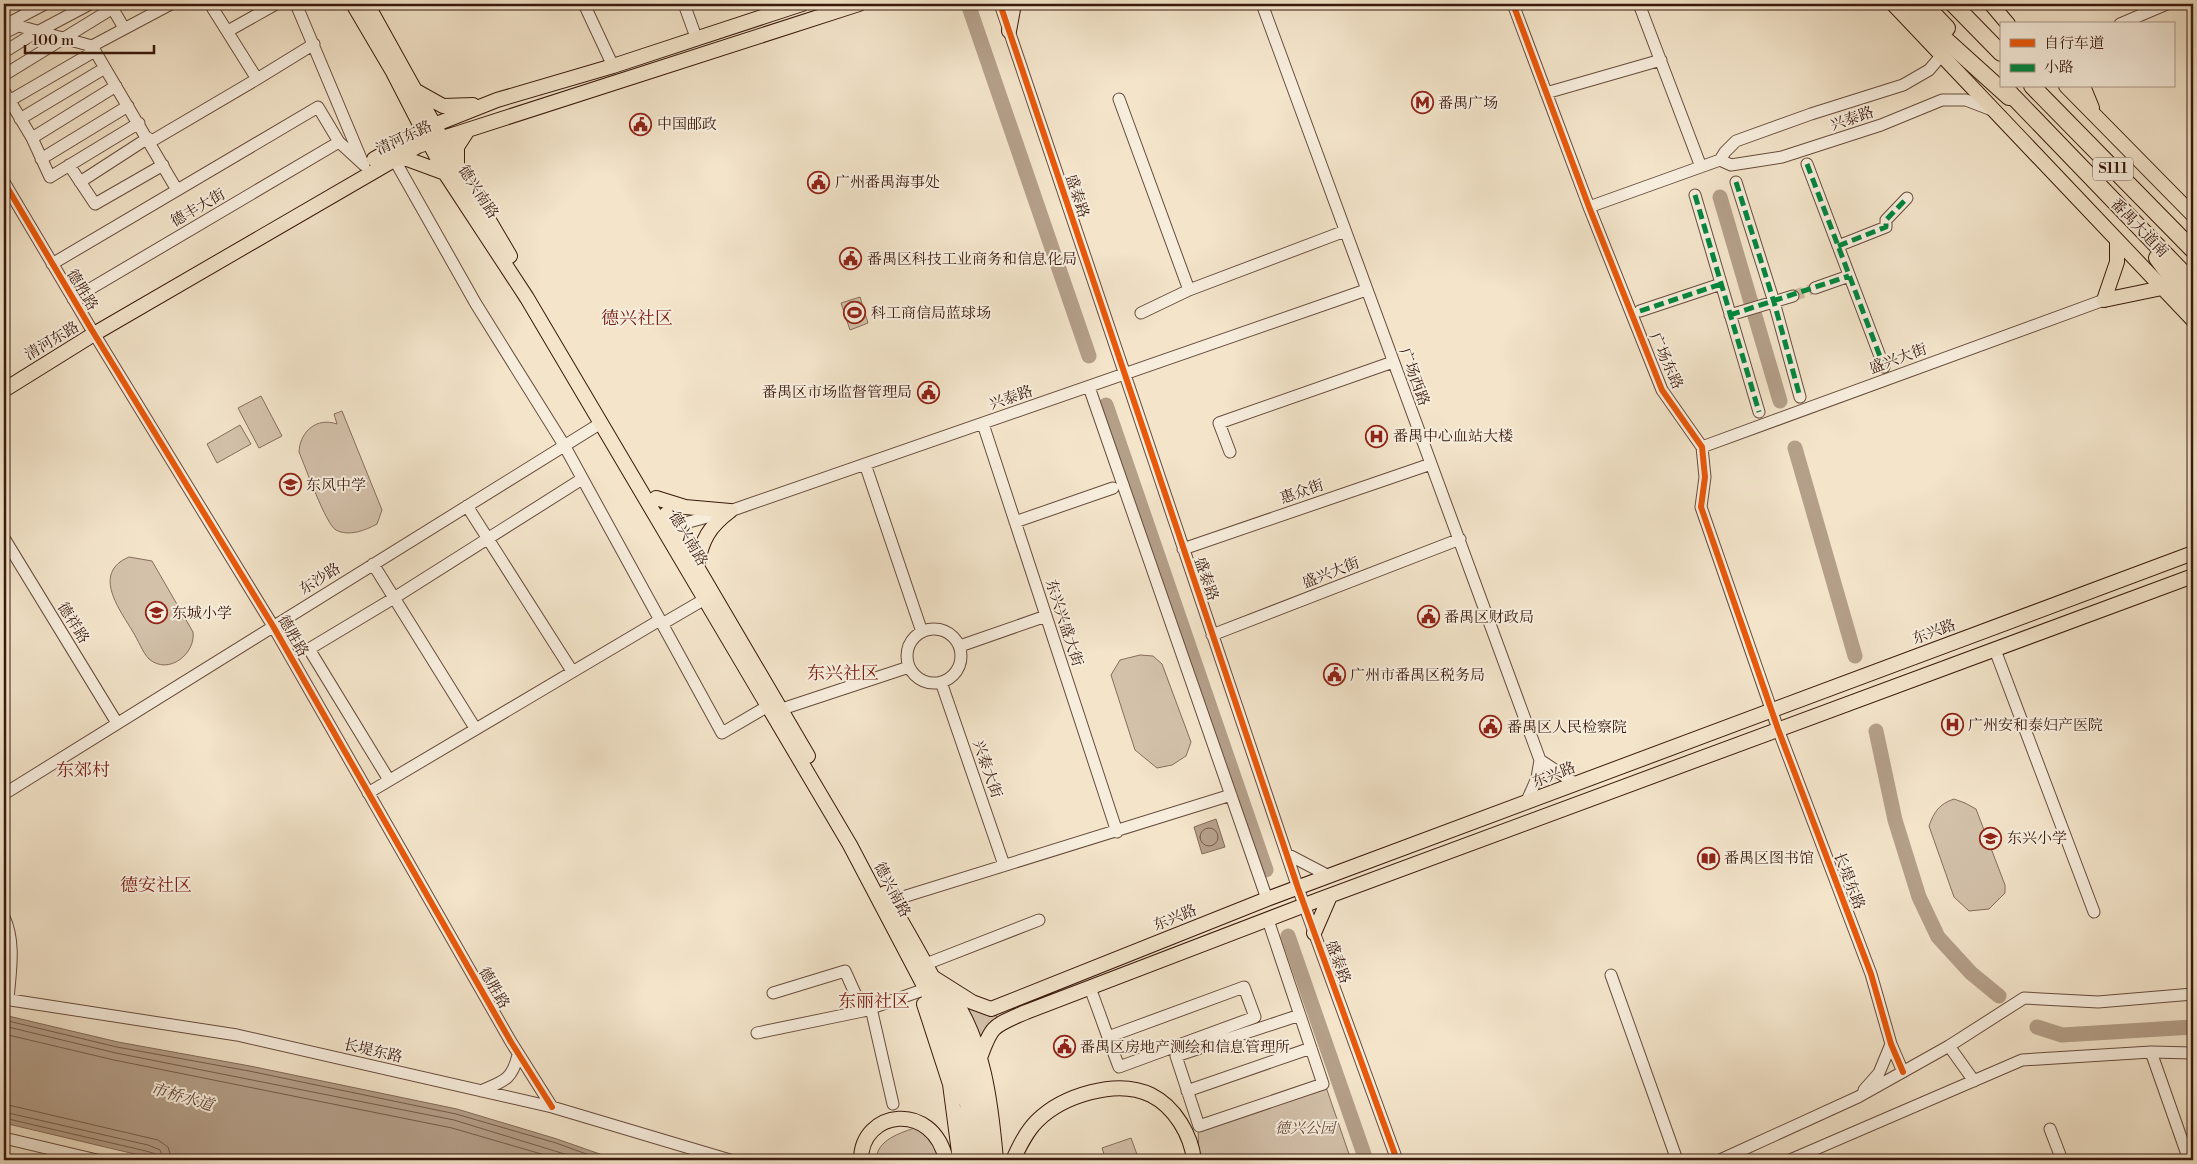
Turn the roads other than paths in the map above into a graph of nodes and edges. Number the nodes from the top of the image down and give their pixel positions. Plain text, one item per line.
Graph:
1 (45, 4) edge
2 (90, 4) edge
3 (171, 4) edge
4 (210, 4) edge
5 (276, 4) edge
6 (296, 4) edge
7 (353, 4) edge
8 (367, 4) edge
9 (584, 4) edge
10 (684, 4) edge
11 (802, 4) edge
12 (859, 4) edge
13 (1000, 4) edge
14 (1014, 4) edge
15 (1262, 4) edge
16 (1513, 4) edge
17 (1639, 4) edge
18 (1893, 4) edge
19 (1906, 4) edge
20 (1924, 4) edge
21 (1953, 4) edge
22 (1964, 4) edge
23 (1991, 4) edge
24 (2167, 4) edge
25 (111, 6) edge
26 (2006, 22) edge
27 (2125, 22) edge
28 (9, 26) edge
29 (124, 28) junction
30 (38, 31) junction
31 (228, 31) junction
32 (1009, 32) junction
33 (696, 37) junction
34 (65, 38) junction
35 (314, 44) junction
36 (93, 48) junction
37 (4, 52) edge
38 (2000, 52) edge
39 (1941, 56) junction
40 (1661, 60) junction
41 (613, 66) junction
42 (105, 68) junction
43 (4, 75) edge
44 (257, 79) junction
45 (2000, 83) edge
46 (116, 86) junction
47 (2005, 88) edge
48 (2034, 88) edge
49 (2068, 88) edge
50 (2084, 88) edge
51 (415, 90) junction
52 (1546, 93) junction
53 (6, 96) edge
54 (1119, 99) dead end
55 (497, 100) junction
56 (128, 106) junction
57 (1992, 110) junction
58 (503, 118) junction
59 (2097, 118) junction
60 (20, 119) junction
61 (2036, 122) junction
62 (139, 123) junction
63 (468, 130) junction
64 (432, 134) junction
65 (32, 138) junction
66 (149, 140) junction
67 (339, 142) junction
68 (41, 159) junction
69 (394, 159) junction
70 (1720, 160) junction
71 (1807, 164) dead end
72 (68, 165) junction
73 (163, 165) junction
74 (364, 165) junction
75 (1701, 167) junction
76 (451, 169) junction
77 (4, 182) edge
78 (80, 182) junction
79 (1736, 182) dead end
80 (178, 190) junction
81 (1695, 195) dead end
82 (1907, 198) dead end
83 (2114, 202) junction
84 (1589, 207) junction
85 (2193, 214) edge
86 (1344, 231) junction
87 (2117, 240) junction
88 (1838, 246) junction
89 (2193, 250) edge
90 (52, 264) junction
91 (1849, 276) junction
92 (2193, 283) edge
93 (1721, 284) junction
94 (1815, 288) tunnel mouth
95 (2162, 288) junction
96 (1189, 290) junction
97 (1366, 290) junction
98 (1793, 296) tunnel mouth
99 (73, 299) junction
100 (2104, 300) junction
101 (1774, 302) junction
102 (2193, 306) edge
103 (1640, 311) dead end
104 (1141, 313) dead end
105 (1730, 315) junction
106 (2193, 320) edge
107 (92, 331) junction
108 (1393, 362) junction
109 (1884, 367) dead end
110 (1124, 375) junction
111 (4, 379) edge
112 (1089, 387) junction
113 (4, 390) edge
114 (1800, 397) dead end
115 (1759, 412) dead end
116 (601, 423) junction
117 (983, 424) junction
118 (564, 445) junction
119 (1702, 447) junction
120 (1230, 452) dead end
121 (865, 464) junction
122 (1431, 464) junction
123 (582, 478) junction
124 (1113, 488) dead end
125 (656, 498) junction
126 (467, 506) junction
127 (730, 511) junction
128 (1015, 522) junction
129 (669, 530) junction
130 (4, 538) edge
131 (487, 538) junction
132 (1460, 539) junction
133 (1183, 549) junction
134 (2193, 553) edge
135 (373, 564) junction
136 (697, 566) junction
137 (2193, 576) edge
138 (394, 598) junction
139 (705, 599) junction
140 (1046, 616) junction
141 (661, 622) junction
142 (273, 626) junction
143 (922, 632) junction
144 (1212, 636) junction
145 (960, 646) junction
146 (1995, 650) junction
147 (909, 667) junction
148 (572, 671) junction
149 (941, 682) junction
150 (775, 708) junction
151 (1772, 710) junction
152 (117, 723) junction
153 (474, 728) junction
154 (1778, 729) junction
155 (1540, 760) junction
156 (389, 780) junction
157 (1576, 784) junction
158 (368, 793) junction
159 (4, 794) edge
160 (1231, 795) junction
161 (1526, 802) junction
162 (1117, 832) junction
163 (1287, 854) junction
164 (1367, 862) junction
165 (1004, 865) junction
166 (1329, 876) junction
167 (1374, 880) junction
168 (1298, 888) junction
169 (1330, 896) junction
170 (1267, 899) junction
171 (890, 901) junction
172 (1304, 906) junction
173 (2094, 912) dead end
174 (1229, 914) junction
175 (4, 917) edge
176 (1039, 920) dead end
177 (1268, 920) junction
178 (1235, 932) junction
179 (1314, 933) junction
180 (4, 938) edge
181 (4, 949) edge
182 (905, 950) junction
183 (926, 964) junction
184 (1611, 975) dead end
185 (934, 978) junction
186 (946, 986) junction
187 (1090, 988) junction
188 (920, 991) junction
189 (773, 993) dead end
190 (2193, 994) edge
191 (5, 997) edge
192 (867, 1010) junction
193 (1300, 1014) junction
194 (757, 1033) dead end
195 (1108, 1038) junction
196 (1891, 1044) junction
197 (1949, 1046) junction
198 (1311, 1048) junction
199 (2151, 1052) junction
200 (2193, 1053) edge
201 (518, 1054) junction
202 (980, 1058) junction
203 (1903, 1072) junction
204 (1974, 1081) junction
205 (481, 1091) junction
206 (1188, 1091) junction
207 (1858, 1097) junction
208 (893, 1104) dead end
209 (974, 1104) junction
210 (552, 1107) junction
211 (2050, 1129) dead end
212 (4, 1138) edge
213 (97, 1160) edge
214 (730, 1160) edge
215 (861, 1160) edge
216 (946, 1160) edge
217 (960, 1160) edge
218 (971, 1160) edge
219 (984, 1160) edge
220 (996, 1160) edge
221 (1013, 1160) edge
222 (1194, 1160) edge
223 (1397, 1160) edge
224 (1677, 1160) edge
225 (1720, 1160) edge
226 (1790, 1160) edge
227 (2062, 1160) edge
228 (2189, 1160) edge

1 - 28 street
2 - 30 street
3 - 29 street
4 - 31 street
5 - 31 street
6 - 35 street
7 - 64 main road, 德兴南路
8 - 51 main road, 德兴南路
9 - 41 street
10 - 33 street
11 - 33 main road, 清河东路
12 - 58 main road, 清河东路
13 - 32 street, 盛泰路
14 - 32 main road
15 - 86 street, 广场西路
16 - 52 street, 广场东路
17 - 40 street
18 - 39 main road
19 - 61 highway
20 - 45 highway, 番禺大道南 / S111
21 - 38 highway
22 - 38 highway
23 - 26 main road
24 - 27 street
25 - 29 street
25 - 34 street
28 - 30 street
29 - 36 street
30 - 34 street
30 - 37 street
31 - 44 street
32 - 110 street, 盛泰路
33 - 41 main road, 清河东路
34 - 36 street
34 - 43 street
35 - 44 street
35 - 74 street
36 - 42 street
36 - 53 street
39 - 57 main road
39 - 70 street, 兴泰路
40 - 52 street
40 - 75 street
41 - 55 main road, 清河东路
42 - 46 street
42 - 60 street
44 - 66 street
46 - 56 street
46 - 65 street
47 - 61 highway, 番禺大道南 / S111
48 - 89 highway, 番禺大道南 / S111
49 - 59 main road
50 - 59 main road
51 - 55 main road
51 - 64 main road, 德兴南路
52 - 84 street, 广场东路
53 - 60 street
54 - 96 street
55 - 58 main road
55 - 64 main road, 清河东路
56 - 62 street
56 - 68 street
57 - 70 street, 兴泰路
57 - 87 main road
58 - 63 main road, 清河东路
59 - 85 main road
60 - 65 street
61 - 83 highway, 番禺大道南 / S111
62 - 66 street
62 - 72 street
63 - 64 main road, 清河东路
63 - 76 main road
64 - 69 main road, 清河东路
64 - 74 main road, 清河东路
64 - 76 main road, 德兴南路
65 - 68 street
66 - 73 street
66 - 78 street
67 - 74 street
67 - 80 street
67 - 99 street, 德丰大街
68 - 72 street
69 - 76 main road
69 - 107 main road, 清河东路
69 - 118 street
70 - 75 street, 兴泰路
71 - 88 street
72 - 78 street
73 - 78 street
73 - 80 street
74 - 107 main road, 清河东路
75 - 84 street, 兴泰路
76 - 116 main road, 德兴南路
76 - 125 main road, 德兴南路
77 - 90 street, 德胜路
79 - 101 street
80 - 90 street
81 - 93 street
82 - 88 street
83 - 92 highway, 番禺大道南 / S111
83 - 102 highway
84 - 119 street, 广场东路
86 - 96 street
86 - 97 street, 广场西路
87 - 95 main road
87 - 100 main road
88 - 91 street
90 - 99 street, 德胜路
91 - 94 street
91 - 109 street
93 - 103 street
93 - 105 street
95 - 100 main road
95 - 106 main road
96 - 104 street
97 - 108 street, 广场西路
97 - 110 street, 兴泰路
98 - 101 street
99 - 107 street, 德胜路
100 - 119 street, 盛兴大街
101 - 105 street
101 - 114 street
105 - 115 street
107 - 111 main road, 清河东路
107 - 113 main road, 清河东路
107 - 142 street, 德胜路
108 - 120 street
108 - 122 street, 广场西路
110 - 112 street, 兴泰路
110 - 133 street, 盛泰路
112 - 117 street, 兴泰路
112 - 160 street
116 - 118 street, 东沙路
116 - 129 main road, 德兴南路
117 - 121 street, 兴泰路
117 - 128 street, 东兴兴盛大街
118 - 123 street
118 - 126 street, 东沙路
119 - 151 street, 广场东路
121 - 127 street, 兴泰路
121 - 143 street
122 - 132 street, 广场西路
122 - 133 street, 惠众街
123 - 131 street
123 - 141 street
124 - 128 street
125 - 127 main road
125 - 129 main road, 德兴南路
126 - 131 street
126 - 135 street, 东沙路
127 - 129 street, 兴泰路
127 - 136 main road
128 - 140 street, 东兴兴盛大街
129 - 136 main road, 德兴南路
129 - 139 main road, 德兴南路
130 - 152 street, 德祥路
131 - 138 street
131 - 148 street
132 - 144 street, 盛兴大街
132 - 155 street, 广场西路
133 - 144 street, 盛泰路
134 - 151 main road, 东兴路
135 - 138 street
135 - 142 street, 东沙路
136 - 150 main road, 德兴南路
137 - 146 main road
138 - 153 street
138 - 156 street
139 - 141 street
139 - 150 main road, 德兴南路
140 - 145 street
140 - 162 street, 东兴兴盛大街
141 - 148 street
141 - 150 street
142 - 152 street, 东沙路
142 - 158 street, 德胜路
143 - 145 street
143 - 147 street
144 - 163 street, 盛泰路
145 - 149 street
146 - 154 main road
146 - 173 street
147 - 149 street
147 - 150 street
148 - 153 street
149 - 165 street, 兴泰大街
150 - 171 main road, 德兴南路
150 - 182 main road, 德兴南路
151 - 154 street, 广场东路
151 - 157 main road, 东兴路
152 - 159 street, 东沙路
153 - 156 street
154 - 167 main road
154 - 196 street, 长堤东路
155 - 157 street
155 - 161 street
156 - 158 street
157 - 161 main road, 东兴路
158 - 201 street, 德胜路
160 - 162 street
160 - 170 street
161 - 164 main road, 东兴路
162 - 165 street
163 - 166 street
163 - 168 street, 盛泰路
164 - 166 main road, 东兴路
164 - 167 main road
165 - 171 street
166 - 168 main road, 东兴路
167 - 169 main road
168 - 170 main road, 东兴路
168 - 172 street, 盛泰路
169 - 172 main road
169 - 179 main road
170 - 174 main road, 东兴路
171 - 183 main road, 德兴南路
172 - 177 main road
172 - 179 street, 盛泰路
174 - 178 main road
174 - 186 main road, 东兴路
175 - 191 street
176 - 183 street
177 - 178 main road
177 - 193 street
178 - 187 main road
179 - 223 street, 盛泰路
180 - 181 street
182 - 188 main road
182 - 209 main road, 德兴南路
183 - 185 main road, 德兴南路
184 - 224 street
185 - 186 main road, 东兴路
185 - 209 main road, 德兴南路
186 - 202 main road
187 - 195 street
187 - 202 main road
188 - 192 street
188 - 217 main road
189 - 192 street
190 - 197 street
191 - 205 street, 长堤东路
192 - 194 street
192 - 208 street
193 - 198 street
193 - 206 street
195 - 195 street
196 - 203 street, 长堤东路
196 - 207 street
197 - 203 street
197 - 204 street
198 - 206 street
198 - 206 street
199 - 200 street
199 - 204 street
199 - 228 street
201 - 205 street
201 - 210 street, 德胜路
202 - 220 main road
203 - 207 street
204 - 226 street
205 - 210 street, 长堤东路
207 - 225 street
209 - 218 main road
209 - 219 main road
210 - 214 street, 长堤东路
211 - 227 street
212 - 213 street
215 - 216 main road
221 - 222 main road

